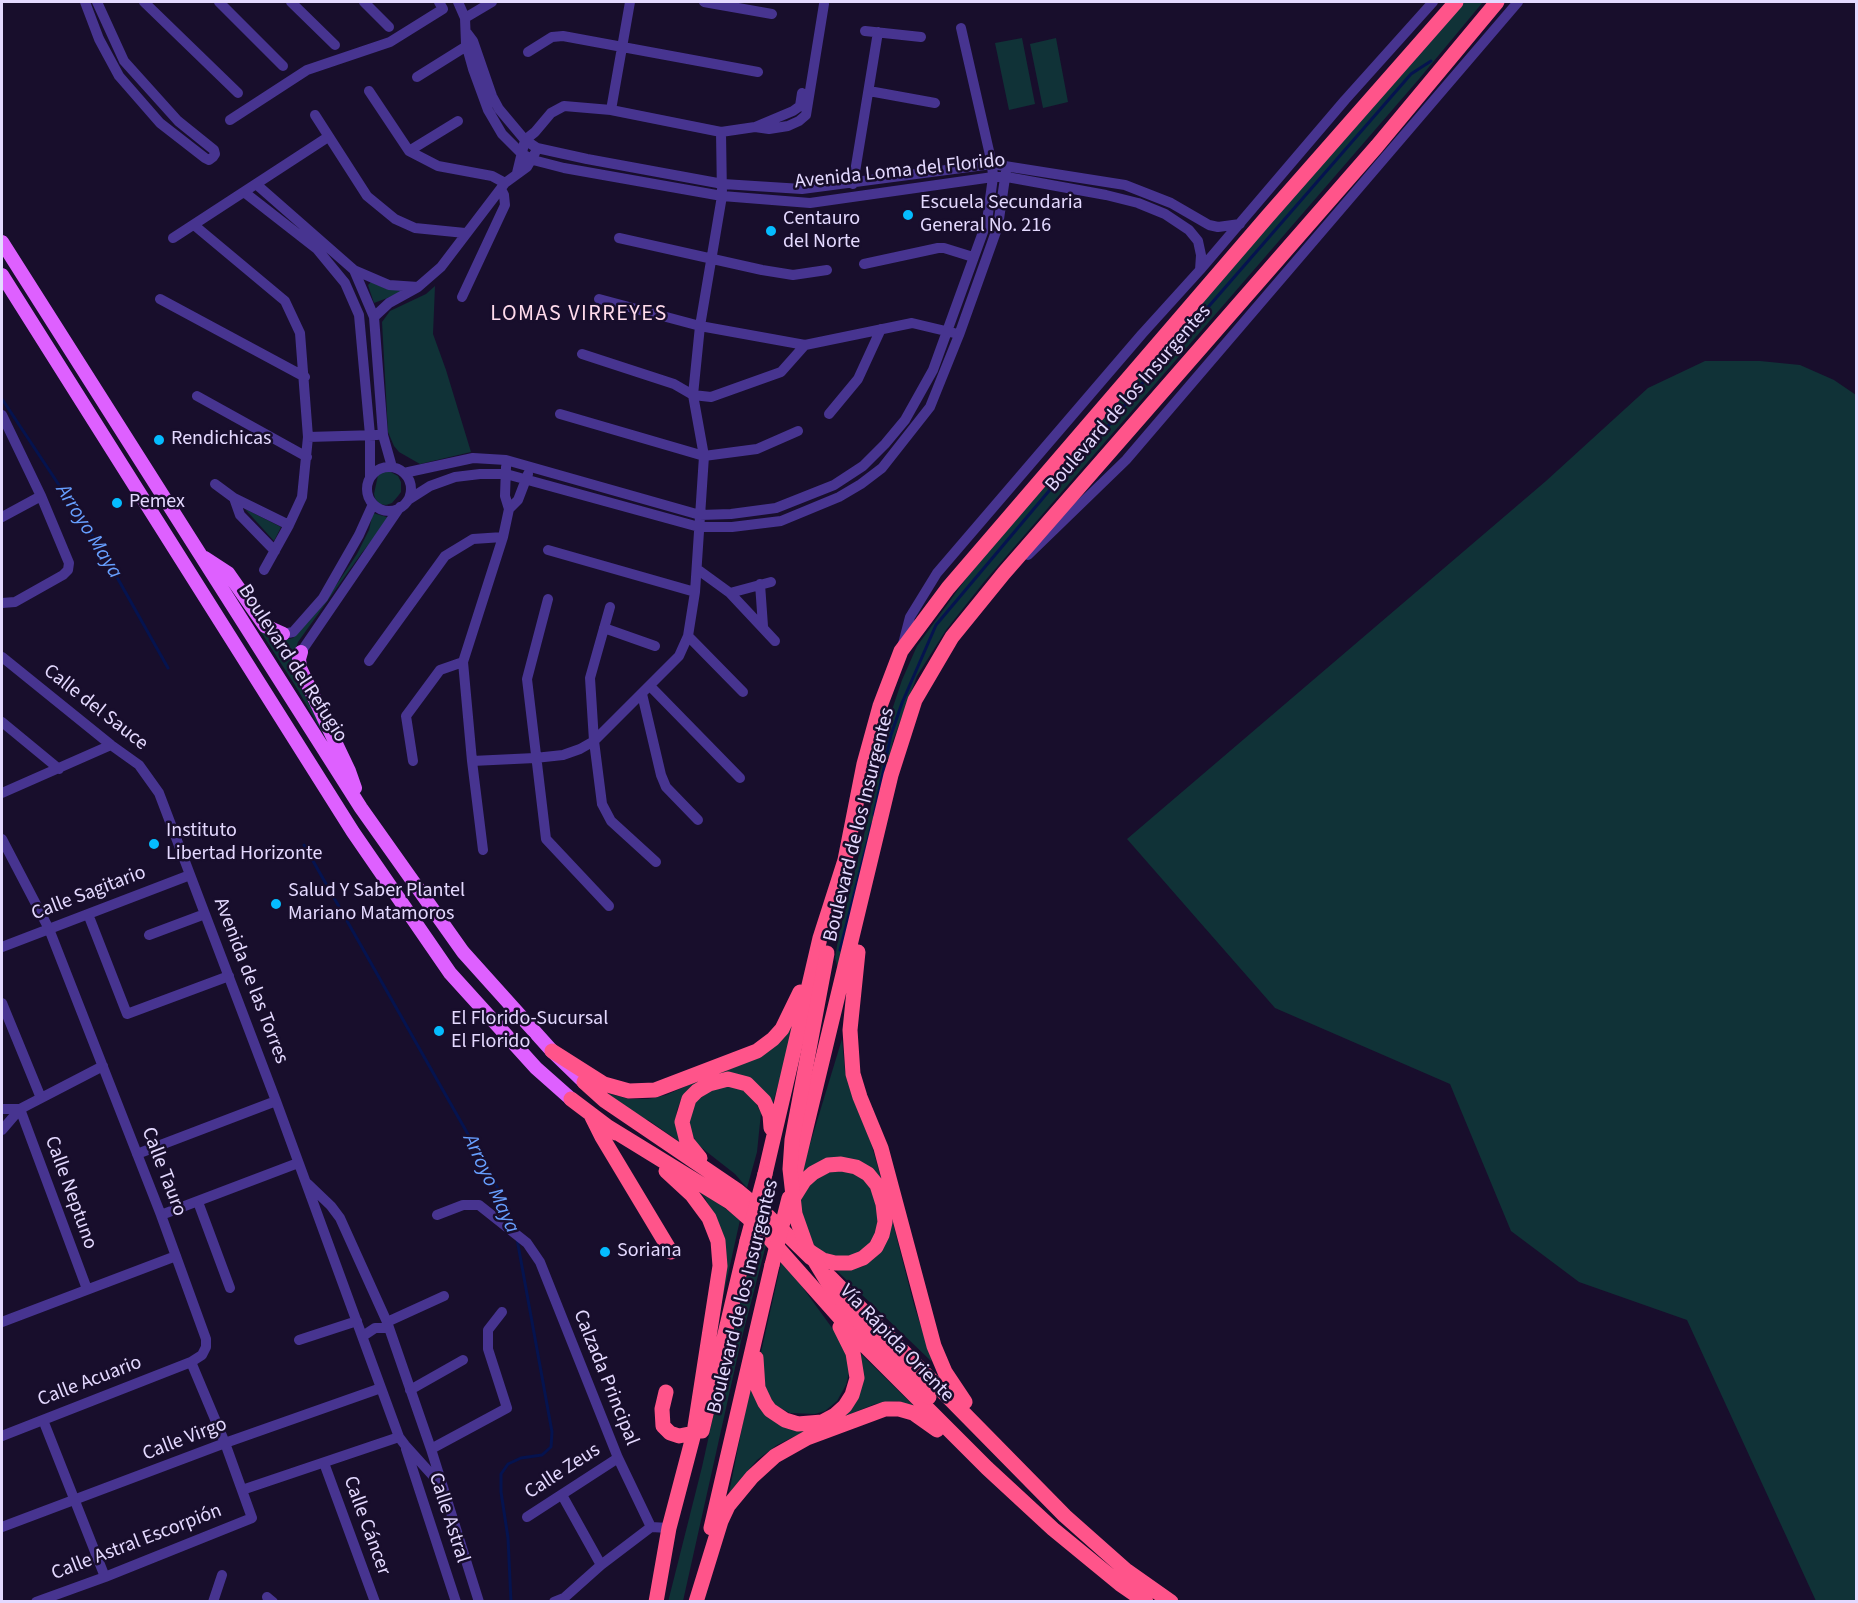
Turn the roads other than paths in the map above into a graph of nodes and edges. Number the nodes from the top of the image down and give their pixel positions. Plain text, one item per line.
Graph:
1 (86, 2) edge
2 (98, 2) edge
3 (144, 2) edge
4 (219, 2) edge
5 (291, 2) edge
6 (364, 2) edge
7 (439, 2) edge
8 (458, 2) edge
9 (492, 2) edge
10 (630, 2) edge
11 (704, 2) edge
12 (1433, 2) edge
13 (1456, 2) edge
14 (1497, 2) edge
15 (1518, 2) edge
16 (822, 4) edge
17 (772, 14) dead end
18 (465, 18) junction
19 (389, 27) dead end
20 (961, 28) dead end
21 (866, 31) dead end
22 (879, 32) junction
23 (921, 37) dead end
24 (469, 40) junction
25 (335, 45) dead end
26 (622, 48) junction
27 (528, 52) dead end
28 (283, 66) dead end
29 (758, 72) dead end
30 (417, 77) dead end
31 (369, 91) dead end
32 (869, 91) junction
33 (238, 93) dead end
34 (935, 103) dead end
35 (611, 110) junction
36 (315, 115) dead end
37 (230, 120) dead end
38 (458, 122) dead end
39 (755, 127) junction
40 (535, 132) junction
41 (721, 132) junction
42 (328, 137) junction
43 (525, 140) junction
44 (537, 148) junction
45 (410, 151) junction
46 (521, 153) junction
47 (533, 160) junction
48 (992, 164) junction
49 (1006, 165) junction
50 (517, 173) junction
51 (1062, 175) junction
52 (993, 177) junction
53 (1007, 177) junction
54 (853, 183) junction
55 (256, 184) junction
56 (723, 184) junction
57 (503, 186) junction
58 (1061, 187) junction
59 (244, 192) junction
60 (722, 196) junction
61 (1240, 224) junction
62 (194, 225) junction
63 (465, 234) junction
64 (619, 237) dead end
65 (173, 238) dead end
66 (2, 242) edge
67 (973, 257) junction
68 (712, 258) junction
69 (864, 264) dead end
70 (354, 270) junction
71 (827, 270) dead end
72 (1200, 270) junction
73 (2, 275) edge
74 (418, 287) junction
75 (462, 297) dead end
76 (599, 298) dead end
77 (160, 299) dead end
78 (374, 317) junction
79 (700, 326) junction
80 (881, 329) junction
81 (947, 331) junction
82 (960, 335) junction
83 (805, 345) junction
84 (582, 354) dead end
85 (305, 377) junction
86 (693, 395) junction
87 (197, 396) dead end
88 (560, 414) dead end
89 (829, 414) dead end
90 (2, 418) edge
91 (798, 431) dead end
92 (370, 435) junction
93 (383, 435) junction
94 (308, 437) junction
95 (704, 456) junction
96 (307, 457) junction
97 (506, 460) junction
98 (530, 466) junction
99 (392, 467) junction
100 (404, 473) junction
101 (506, 474) junction
102 (370, 477) junction
103 (526, 479) junction
104 (215, 484) dead end
105 (41, 496) junction
106 (234, 498) junction
107 (373, 504) junction
108 (404, 504) junction
109 (509, 509) junction
110 (700, 515) junction
111 (2, 517) edge
112 (289, 525) junction
113 (699, 527) junction
114 (503, 537) junction
115 (548, 550) dead end
116 (275, 551) junction
117 (200, 555) junction
118 (697, 569) junction
119 (264, 570) dead end
120 (1004, 573) junction
121 (695, 592) junction
122 (730, 593) junction
123 (548, 599) dead end
124 (2, 603) edge
125 (610, 606) dead end
126 (763, 626) junction
127 (604, 628) junction
128 (283, 634) joint
129 (688, 636) junction
130 (775, 641) dead end
131 (656, 646) dead end
132 (902, 651) junction
133 (301, 652) joint
134 (2, 657) edge
135 (369, 661) dead end
136 (463, 662) junction
137 (646, 690) junction
138 (743, 692) dead end
139 (2, 722) edge
140 (594, 741) junction
141 (111, 745) junction
142 (536, 758) junction
143 (413, 761) dead end
144 (472, 761) junction
145 (59, 769) junction
146 (740, 778) dead end
147 (2, 793) edge
148 (159, 793) joint
149 (361, 808) junction
150 (698, 820) dead end
151 (2, 839) edge
152 (483, 850) dead end
153 (844, 860) junction
154 (656, 862) dead end
155 (869, 872) junction
156 (190, 875) junction
157 (609, 906) dead end
158 (88, 914) junction
159 (205, 914) junction
160 (49, 929) junction
161 (149, 935) dead end
162 (820, 938) junction
163 (2, 947) edge
164 (229, 976) junction
165 (2, 1003) edge
166 (552, 1051) junction
167 (103, 1066) junction
168 (584, 1083) joint
169 (40, 1098) junction
170 (571, 1100) joint
171 (276, 1101) junction
172 (2, 1109) edge
173 (20, 1109) junction
174 (591, 1114) junction
175 (608, 1127) junction
176 (2, 1130) edge
177 (769, 1153) junction
178 (137, 1154) junction
179 (298, 1163) junction
180 (712, 1172) junction
181 (305, 1182) junction
182 (796, 1186) junction
183 (198, 1202) junction
184 (161, 1215) junction
185 (437, 1215) dead end
186 (789, 1236) junction
187 (671, 1252) dead end
188 (176, 1256) junction
189 (230, 1288) dead end
190 (87, 1289) junction
191 (444, 1296) dead end
192 (827, 1303) junction
193 (502, 1312) dead end
194 (357, 1321) junction
195 (2, 1322) edge
196 (388, 1325) junction
197 (756, 1333) junction
198 (363, 1336) junction
199 (299, 1340) dead end
200 (463, 1360) dead end
201 (191, 1362) junction
202 (381, 1388) junction
203 (411, 1390) junction
204 (666, 1392) dead end
205 (43, 1420) junction
206 (694, 1433) junction
207 (2, 1436) edge
208 (402, 1441) junction
209 (225, 1443) junction
210 (431, 1449) junction
211 (1004, 1452) junction
212 (618, 1458) junction
213 (324, 1463) junction
214 (987, 1468) junction
215 (442, 1486) junction
216 (242, 1490) junction
217 (562, 1495) junction
218 (74, 1501) junction
219 (527, 1517) dead end
220 (2, 1527) edge
221 (651, 1527) junction
222 (669, 1528) junction
223 (1053, 1529) junction
224 (601, 1565) junction
225 (222, 1575) dead end
226 (105, 1577) junction
227 (36, 1602) edge
228 (213, 1602) edge
229 (375, 1602) edge
230 (456, 1602) edge
231 (479, 1602) edge
232 (554, 1602) edge
233 (657, 1602) edge
234 (695, 1602) edge
235 (1146, 1602) edge
236 (1171, 1602) edge

1 - 2 street
3 - 33 street
4 - 28 street
5 - 25 street
6 - 19 street
7 - 37 street
8 - 18 street, Avenida Loma del Florido
9 - 18 street
10 - 26 street
11 - 17 street
12 - 61 street
13 - 132 highway, Boulevard de los Insurgentes
14 - 120 highway, Boulevard de los Insurgentes
15 - 120 street
16 - 39 street
16 - 39 street
18 - 24 street, Avenida Loma del Florido
20 - 48 street
21 - 22 street
22 - 23 street
22 - 32 street
24 - 30 street
24 - 43 street, Avenida Loma del Florido
24 - 46 street, Avenida Loma del Florido
26 - 27 street
26 - 29 street
26 - 35 street
31 - 45 street
32 - 34 street
32 - 54 street
35 - 40 street
35 - 41 street
36 - 42 street
38 - 45 street
39 - 41 street
40 - 43 street
40 - 44 street
41 - 56 street
42 - 55 street
42 - 63 street
43 - 44 street, Avenida Loma del Florido
43 - 46 street
44 - 47 street
44 - 56 street, Avenida Loma del Florido
45 - 57 street
46 - 47 street, Avenida Loma del Florido
46 - 50 street
47 - 50 street
47 - 60 street, Avenida Loma del Florido
48 - 49 street, Avenida Loma del Florido
48 - 52 street
48 - 54 street, Avenida Loma del Florido
49 - 51 street, Avenida Loma del Florido
49 - 53 street
50 - 57 street
51 - 58 street
51 - 61 street, Avenida Loma del Florido
52 - 53 street, Avenida Loma del Florido
52 - 60 street, Avenida Loma del Florido
52 - 67 street
53 - 58 street, Avenida Loma del Florido
53 - 82 street
54 - 56 street, Avenida Loma del Florido
55 - 59 street
55 - 70 street
56 - 60 street
57 - 63 street
57 - 75 street
58 - 72 street, Avenida Loma del Florido
59 - 62 street
59 - 92 street
60 - 68 street
61 - 72 street
62 - 65 street
62 - 85 street
63 - 74 street
64 - 68 street
66 - 117 main road, Boulevard del Refugio
67 - 69 street
67 - 81 street
68 - 71 street
68 - 79 street
70 - 74 street
70 - 78 street
72 - 132 street
73 - 170 main road, Boulevard del Refugio
74 - 78 street
76 - 79 street
77 - 85 street
78 - 93 street
79 - 83 street
79 - 86 street
80 - 81 street
80 - 83 street
80 - 89 street
81 - 82 street
81 - 110 street
82 - 113 street
83 - 86 street
84 - 86 street
85 - 94 street
86 - 95 street
87 - 96 street
88 - 95 street
90 - 105 street
91 - 95 street
92 - 93 street
92 - 94 street
92 - 102 street
93 - 99 street
94 - 96 street
95 - 110 street
96 - 112 street
97 - 98 street
97 - 100 street
97 - 101 street
98 - 103 street
98 - 110 street
99 - 100 street
99 - 102 street
100 - 108 street
101 - 103 street
101 - 108 street
101 - 109 street
102 - 107 street
103 - 109 street
103 - 113 street
104 - 106 street
105 - 111 street
105 - 124 street
106 - 112 street
106 - 116 street
107 - 108 street
107 - 128 street
108 - 133 street
109 - 114 street
110 - 113 street
112 - 116 street
113 - 118 street
114 - 135 street
114 - 136 street
115 - 121 street
116 - 119 street
117 - 128 main road
117 - 149 main road, Boulevard del Refugio
118 - 121 street
118 - 122 street
120 - 155 highway, Boulevard de los Insurgentes
121 - 129 street
122 - 126 street
122 - 126 street
123 - 142 street
125 - 127 street
126 - 130 street
127 - 131 street
127 - 140 street
129 - 137 street
129 - 138 street
132 - 153 highway, Boulevard de los Insurgentes
133 - 149 main road
134 - 141 street, Calle del Sauce
136 - 143 street
136 - 144 street
137 - 140 street
137 - 146 street
137 - 150 street
139 - 145 street
140 - 142 street
140 - 154 street
141 - 145 street
141 - 148 street, Calle del Sauce
142 - 144 street
142 - 157 street
144 - 152 street
145 - 147 street
148 - 156 street, Avenida de las Torres
149 - 166 main road, Boulevard del Refugio
151 - 160 street, Calle Tauro
153 - 162 highway, Boulevard de los Insurgentes
153 - 223 highway, bridge
155 - 182 highway, Boulevard de los Insurgentes
155 - 211 highway
156 - 158 street, Calle Sagitario
156 - 159 street, Avenida de las Torres
158 - 160 street, Calle Sagitario
158 - 164 street
159 - 161 street
159 - 164 street, Avenida de las Torres
160 - 163 street, Calle Sagitario
160 - 167 street, Calle Tauro
162 - 166 highway
162 - 177 highway, Boulevard de los Insurgentes
164 - 171 street, Avenida de las Torres
165 - 169 street
166 - 168 main road, Boulevard del Refugio
167 - 169 street
167 - 178 street, Calle Tauro
168 - 180 highway
169 - 173 street
170 - 174 highway
171 - 178 street
171 - 179 street, Avenida de las Torres
172 - 173 street
173 - 176 street
173 - 190 street, Calle Neptuno
174 - 175 highway
174 - 187 highway
175 - 192 highway, Vía Rápida Oriente
175 - 206 highway
177 - 180 highway
177 - 233 highway, Boulevard de los Insurgentes, bridge
178 - 184 street, Calle Tauro
179 - 181 street, Avenida de las Torres
179 - 183 street
180 - 186 highway
181 - 194 street, Avenida de las Torres
181 - 196 street, Avenida de las Torres
182 - 186 highway
182 - 197 highway, Boulevard de los Insurgentes, bridge
183 - 184 street
183 - 189 street
184 - 188 street, Calle Tauro
185 - 212 street, Calzada Principal
186 - 211 highway
188 - 190 street
188 - 201 street, Calle Tauro
190 - 195 street
191 - 196 street
192 - 197 highway
192 - 214 highway, Vía Rápida Oriente
193 - 210 street
194 - 198 street, Avenida de las Torres
194 - 199 street
196 - 198 street
196 - 203 street, Avenida de las Torres
197 - 234 highway, Boulevard de los Insurgentes
198 - 202 street, Avenida de las Torres
200 - 203 street
201 - 205 street, Calle Acuario
201 - 209 street
202 - 208 street, Avenida de las Torres
202 - 209 street, Calle Virgo
203 - 210 street, Avenida de las Torres
204 - 206 highway
205 - 207 street, Calle Acuario
205 - 218 street
206 - 222 highway
208 - 213 street, Calle Astral Escorpión
208 - 215 street, Avenida de las Torres
208 - 230 street, Calle Astral
209 - 216 street
209 - 218 street, Calle Virgo
210 - 215 street, Avenida de las Torres
211 - 236 highway
212 - 217 street, Calle Zeus
212 - 221 street, Calzada Principal
213 - 216 street, Calle Astral Escorpión
213 - 229 street, Calle Cáncer
214 - 223 highway, Vía Rápida Oriente
214 - 234 highway
215 - 231 street, Avenida de las Torres
216 - 226 street, Calle Astral Escorpión
217 - 219 street, Calle Zeus
217 - 224 street
218 - 220 street, Calle Virgo
218 - 226 street
221 - 222 street
221 - 224 street
222 - 233 highway
223 - 235 highway, Vía Rápida Oriente
224 - 232 street
225 - 228 street
226 - 227 street, Calle Astral Escorpión

